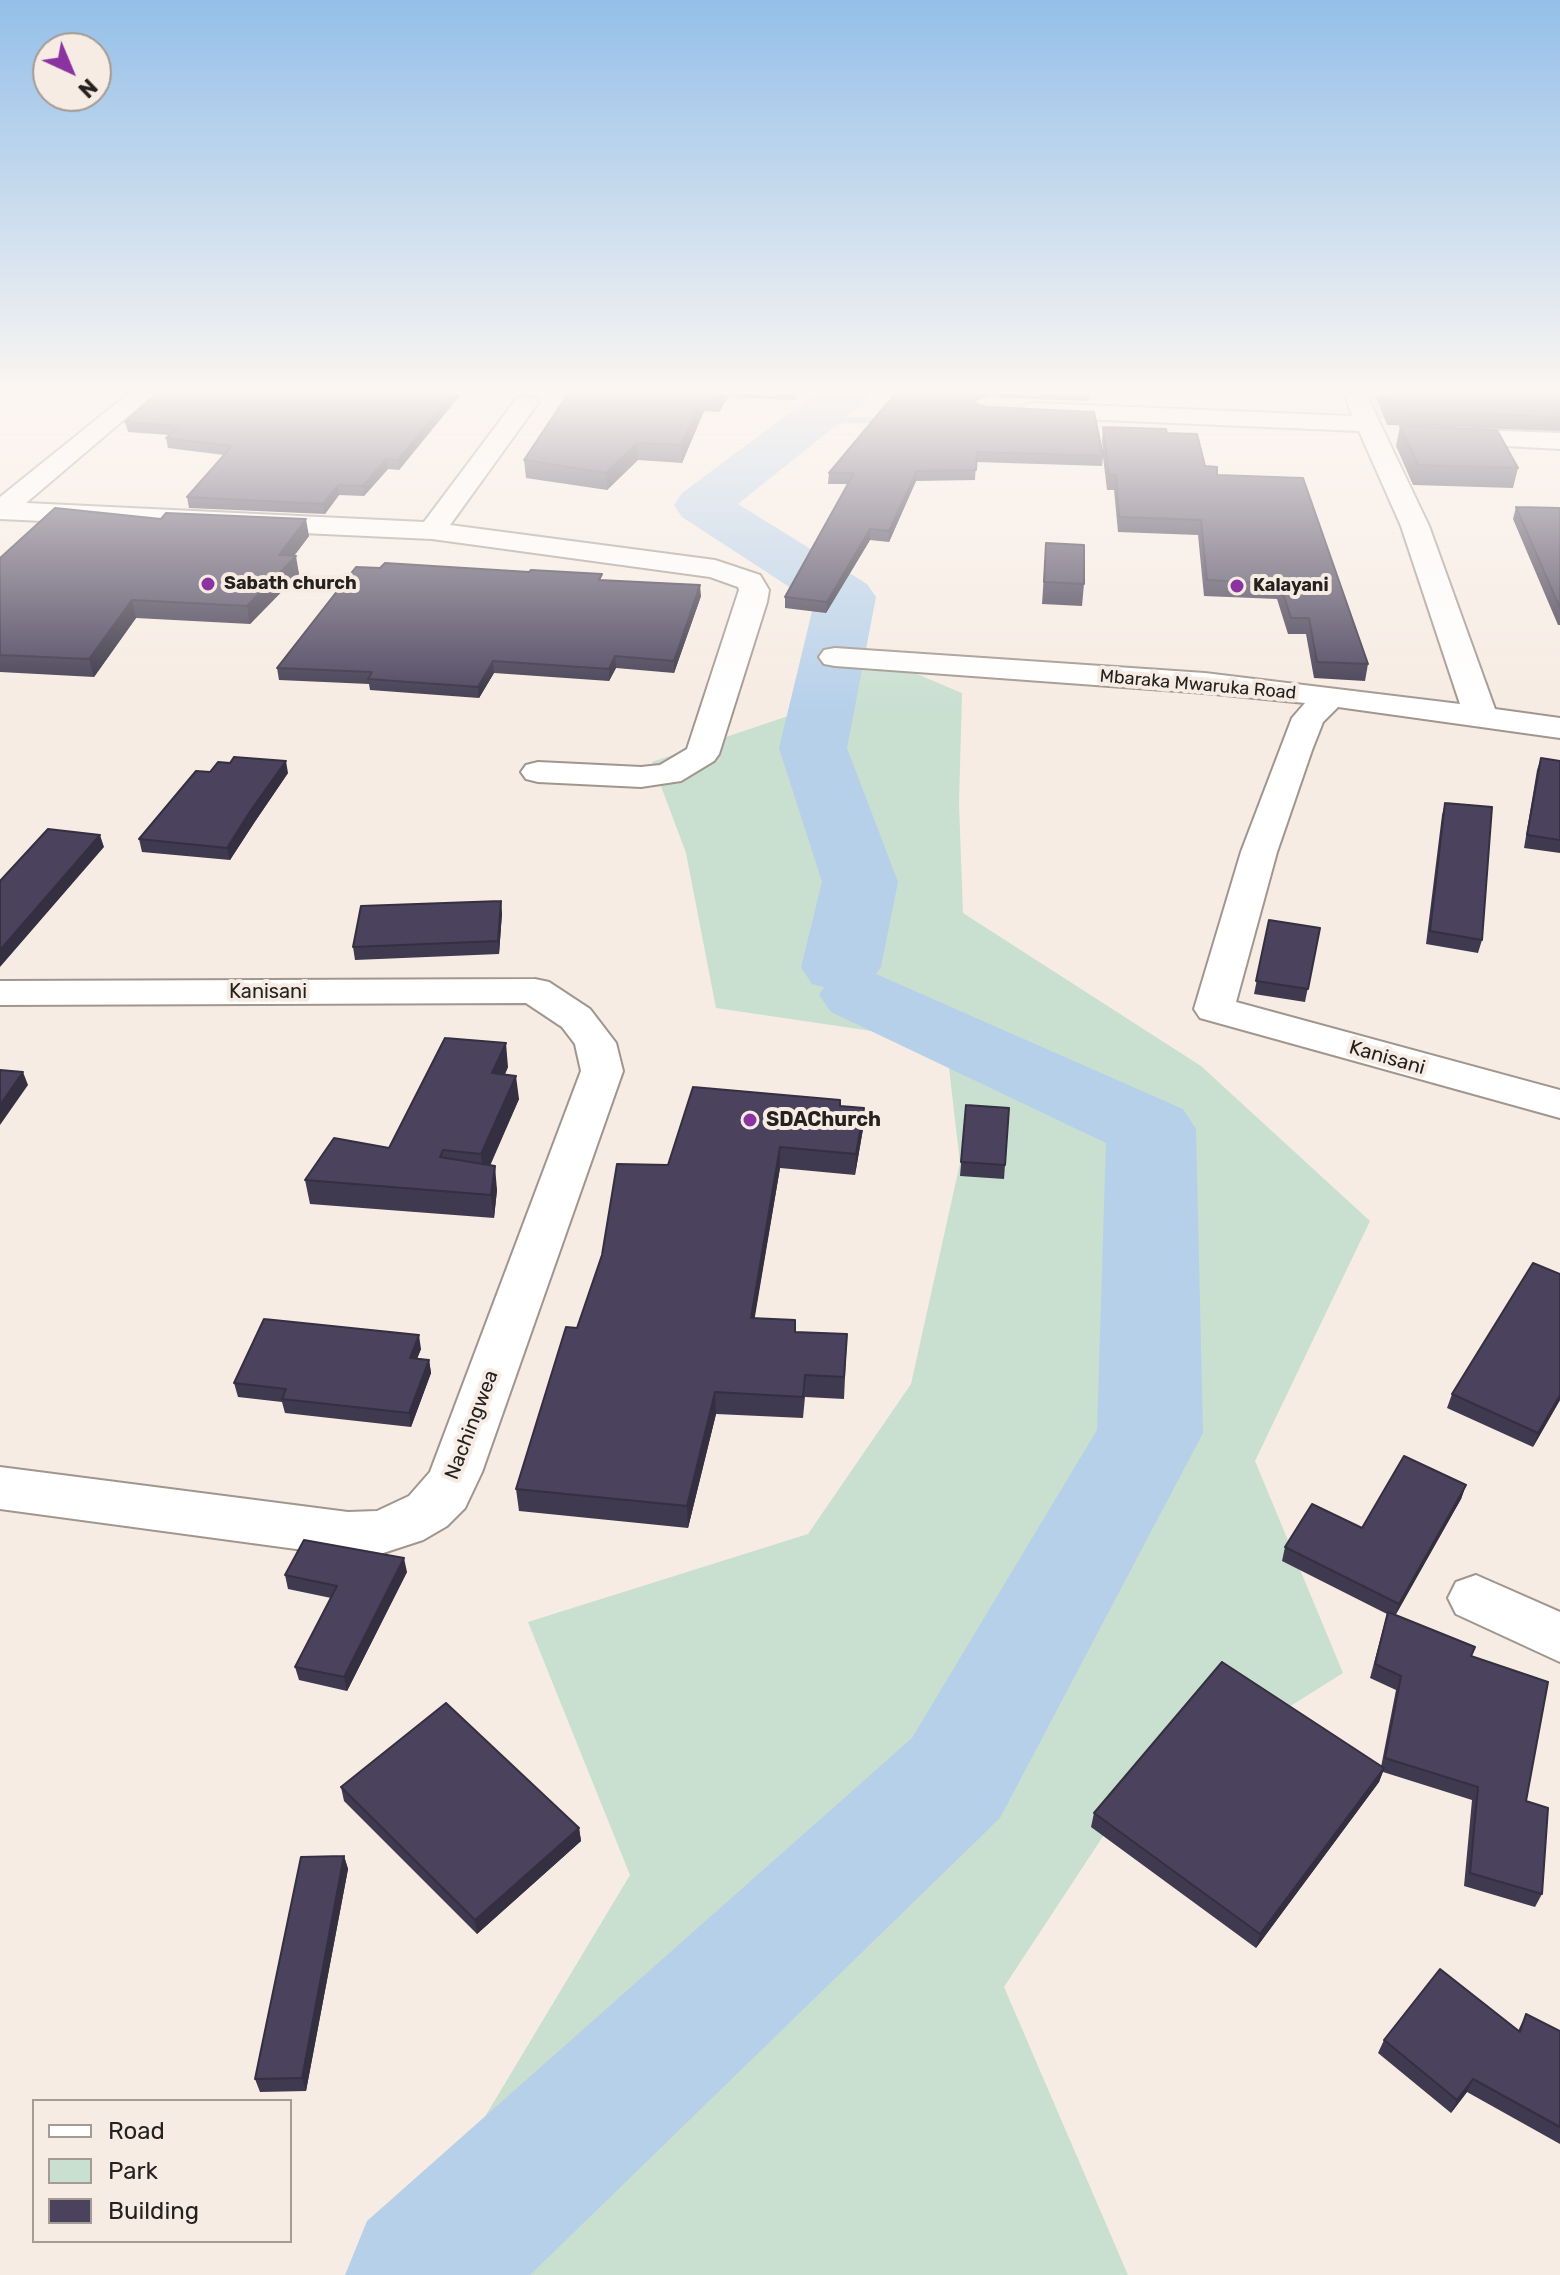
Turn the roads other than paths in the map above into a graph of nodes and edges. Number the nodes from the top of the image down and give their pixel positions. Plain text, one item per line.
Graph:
1 (455, 500) edge
2 (1403, 500) edge
3 (0, 510) edge
4 (432, 531) junction
5 (835, 657) dead end
6 (1331, 696) junction
7 (1481, 717) junction
8 (1560, 728) edge
9 (538, 772) dead end
10 (535, 991) joint
11 (0, 993) edge
12 (1560, 1104) edge
13 (0, 1488) edge
14 (1476, 1598) dead end
15 (1560, 1638) edge

1 - 4 street
2 - 7 street
3 - 4 street
4 - 9 street
5 - 6 street, Mbaraka Mwaruka Road
6 - 7 street, Mbaraka Mwaruka Road
6 - 12 street, Kanisani
7 - 8 street, Mbaraka Mwaruka Road
10 - 11 street, Kanisani
10 - 13 street, Nachingwea
14 - 15 street

